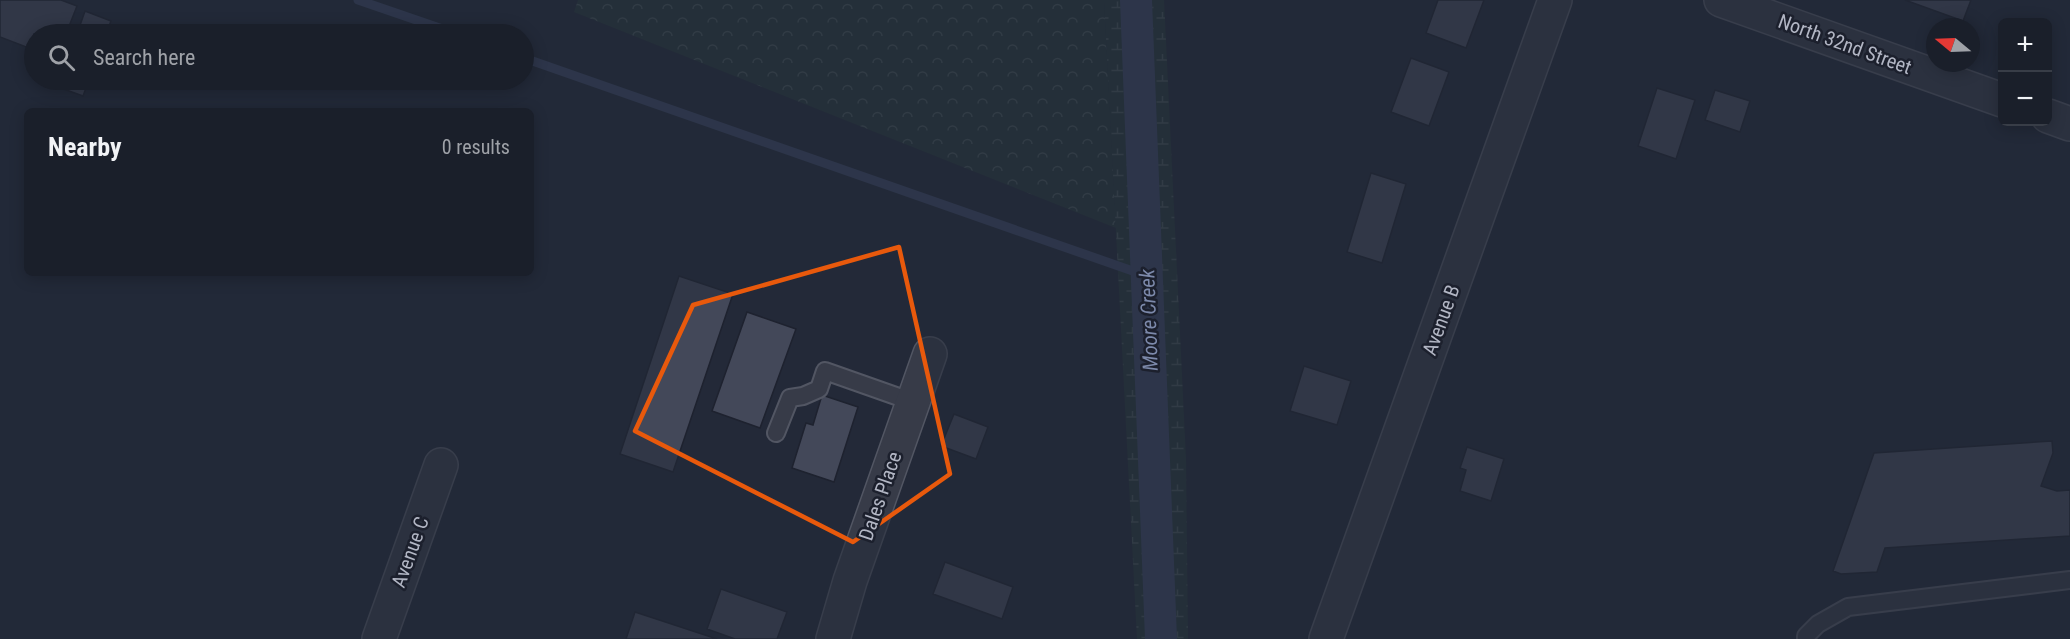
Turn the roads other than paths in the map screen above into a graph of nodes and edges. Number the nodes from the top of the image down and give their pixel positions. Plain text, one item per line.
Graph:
1 (1555, 0) edge
2 (1721, 0) edge
3 (1998, 99) edge
4 (2052, 117) edge
5 (2070, 124) edge
6 (930, 354) dead end
7 (913, 402) junction
8 (776, 433) dead end
9 (441, 465) dead end
10 (2070, 580) edge
11 (379, 639) edge
12 (833, 639) edge
13 (1326, 639) edge
14 (1806, 639) edge

1 - 13 street, Avenue B
2 - 3 street, North 32nd Street
4 - 5 street
6 - 7 street, Dales Place
7 - 8 lane
7 - 12 street, Dales Place
9 - 11 street, Avenue C
10 - 14 lane

